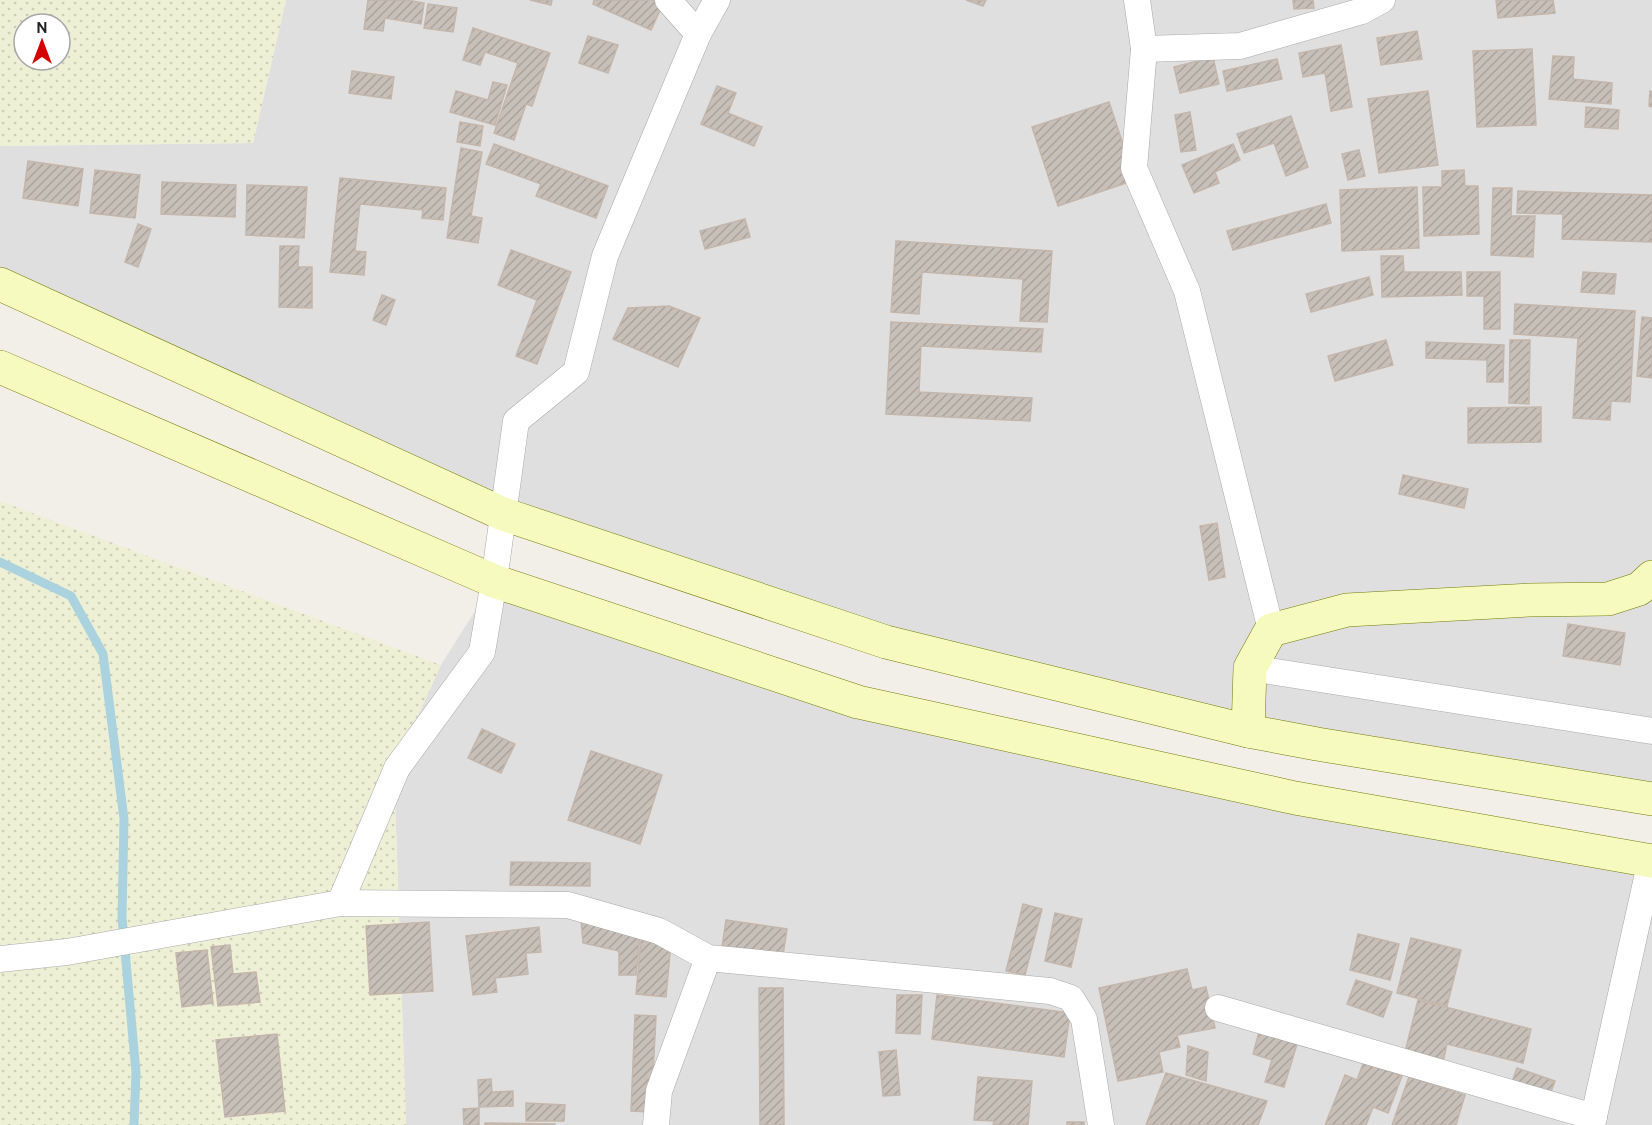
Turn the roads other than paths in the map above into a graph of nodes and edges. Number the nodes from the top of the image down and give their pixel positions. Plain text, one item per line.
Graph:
1 (668, 0) edge
2 (717, 0) edge
3 (1137, 0) edge
4 (1382, 0) edge
5 (698, 34) junction
6 (1144, 49) junction
7 (0, 284) edge
8 (0, 367) edge
9 (503, 514) junction
10 (1652, 577) edge
11 (494, 581) junction
12 (1271, 630) junction
13 (1250, 668) junction
14 (1248, 731) junction
15 (1652, 731) edge
16 (1652, 799) edge
17 (1652, 860) edge
18 (340, 903) junction
19 (708, 958) junction
20 (0, 959) edge
21 (1218, 1008) dead end
22 (1593, 1121) edge
23 (656, 1125) edge
24 (1101, 1125) edge

1 - 5 street
2 - 5 street
3 - 6 street
4 - 6 street
5 - 9 street
6 - 12 street
7 - 9 main road
8 - 11 main road
9 - 11 street
9 - 14 main road
10 - 12 main road
11 - 17 main road
11 - 18 street
12 - 13 main road
13 - 14 main road
13 - 15 street
14 - 16 main road
17 - 22 street
18 - 19 street
18 - 20 street
19 - 23 street
19 - 24 street
21 - 22 street

